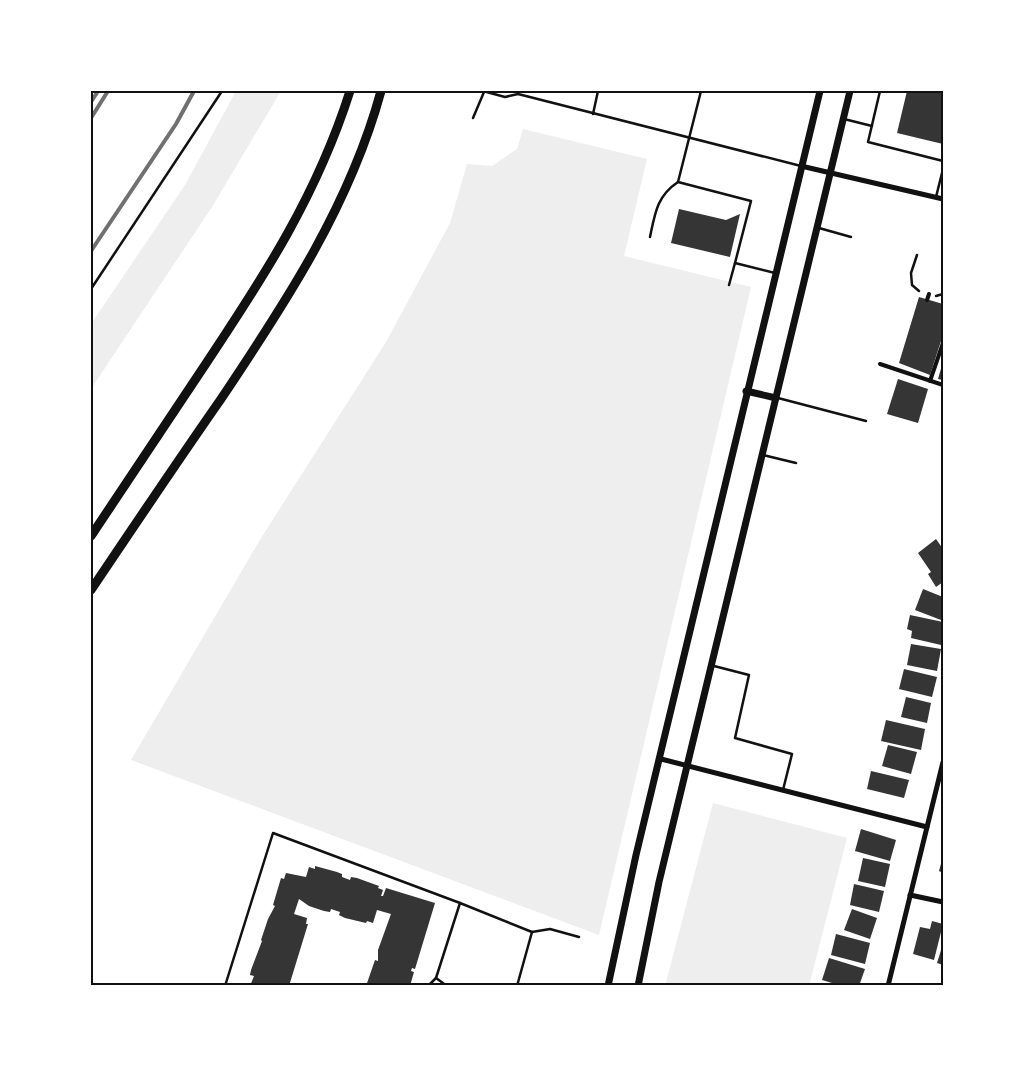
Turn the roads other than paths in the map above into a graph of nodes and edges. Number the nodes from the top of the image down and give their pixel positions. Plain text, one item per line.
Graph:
1 (222, 91) edge
2 (350, 91) edge
3 (381, 91) edge
4 (598, 91) edge
5 (701, 91) edge
6 (820, 91) edge
7 (850, 91) edge
8 (880, 91) edge
9 (483, 92) edge
10 (593, 114) junction
11 (473, 118) dead end
12 (843, 119) junction
13 (872, 126) junction
14 (690, 139) junction
15 (943, 162) edge
16 (800, 166) junction
17 (943, 169) edge
18 (831, 173) junction
19 (678, 182) junction
20 (936, 198) junction
21 (943, 199) edge
22 (817, 228) junction
23 (650, 237) dead end
24 (851, 237) dead end
25 (917, 255) dead end
26 (735, 263) junction
27 (775, 273) junction
28 (729, 285) dead end
29 (91, 289) edge
30 (919, 291) dead end
31 (929, 294) dead end
32 (943, 294) edge
33 (936, 296) dead end
34 (927, 300) dead end
35 (943, 342) edge
36 (880, 364) dead end
37 (930, 380) junction
38 (943, 385) edge
39 (746, 391) junction
40 (776, 398) junction
41 (866, 421) dead end
42 (764, 454) junction
43 (796, 464) dead end
44 (91, 536) edge
45 (91, 590) edge
46 (712, 665) junction
47 (661, 758) junction
48 (943, 762) edge
49 (688, 765) junction
50 (783, 790) junction
51 (927, 827) junction
52 (910, 894) junction
53 (943, 902) edge
54 (460, 903) junction
55 (532, 932) junction
56 (579, 937) dead end
57 (436, 978) junction
58 (225, 986) edge
59 (428, 986) edge
60 (447, 986) edge
61 (517, 986) edge
62 (608, 986) edge
63 (638, 986) edge
64 (888, 986) edge

1 - 29 lane
2 - 44 highway
3 - 45 highway
4 - 10 lane
5 - 14 lane
6 - 16 main road
7 - 12 main road
8 - 13 lane
9 - 10 lane
9 - 11 lane
10 - 14 lane
12 - 13 lane
12 - 18 main road
13 - 15 lane
14 - 16 lane
14 - 19 lane
16 - 18 street
16 - 27 main road
17 - 20 lane
18 - 20 street
18 - 22 main road
19 - 23 lane
19 - 26 lane
20 - 21 street
22 - 24 lane
22 - 40 main road
25 - 30 lane
26 - 27 lane
26 - 28 lane
27 - 39 main road
31 - 34 street
32 - 33 lane
35 - 37 street
36 - 37 street
37 - 38 street
39 - 40 main road
39 - 47 main road
40 - 41 lane
40 - 42 main road
42 - 43 lane
42 - 46 main road
46 - 49 main road
46 - 50 lane
47 - 49 street
47 - 62 main road
48 - 51 street
49 - 50 street
49 - 63 main road
50 - 51 street
51 - 52 street
52 - 53 street
52 - 64 street
54 - 55 lane
54 - 57 lane
54 - 58 lane
55 - 56 lane
55 - 61 lane
57 - 59 lane
57 - 60 lane

